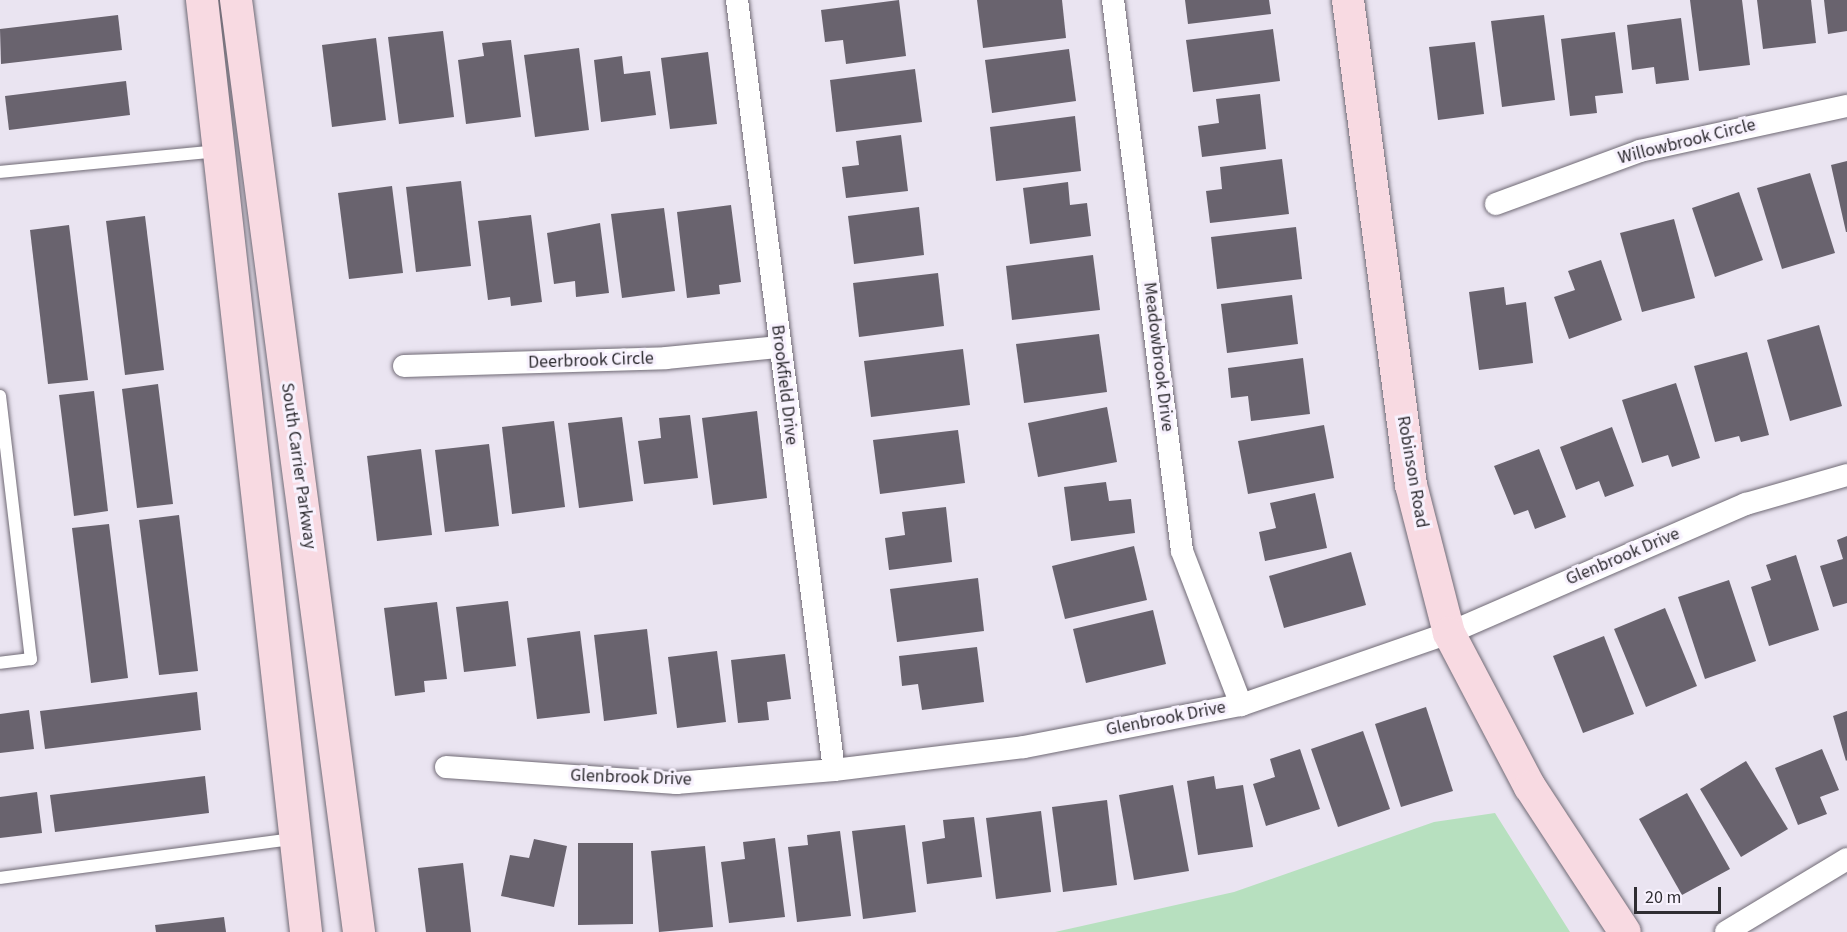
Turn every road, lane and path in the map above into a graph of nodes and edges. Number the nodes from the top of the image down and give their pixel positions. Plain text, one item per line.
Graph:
1 (202, 0) edge
2 (236, 0) edge
3 (737, 0) edge
4 (1113, 0) edge
5 (1348, 0) edge
6 (1847, 106) edge
7 (219, 150) junction
8 (0, 172) edge
9 (1496, 204) dead end
10 (779, 347) junction
11 (404, 366) dead end
12 (0, 396) edge
13 (1847, 475) edge
14 (1449, 633) junction
15 (0, 663) edge
16 (1241, 705) junction
17 (446, 767) dead end
18 (834, 770) junction
19 (294, 839) junction
20 (1847, 859) edge
21 (0, 878) edge
22 (306, 932) edge
23 (359, 932) edge
24 (1625, 932) edge
25 (1726, 932) edge

1 - 7 main road
2 - 23 main road, South Carrier Parkway
3 - 10 street, Brookfield Drive
4 - 16 street, Meadowbrook Drive
5 - 14 main road, Robinson Road
6 - 9 street, Willowbrook Circle
7 - 8 lane
7 - 19 main road
10 - 11 street, Deerbrook Circle
10 - 18 street, Brookfield Drive
12 - 15 lane
13 - 14 street, Glenbrook Drive
14 - 16 street, Glenbrook Drive
14 - 24 main road, Robinson Road
16 - 18 street, Glenbrook Drive
17 - 18 street, Glenbrook Drive
19 - 21 lane
19 - 22 main road
20 - 25 street

